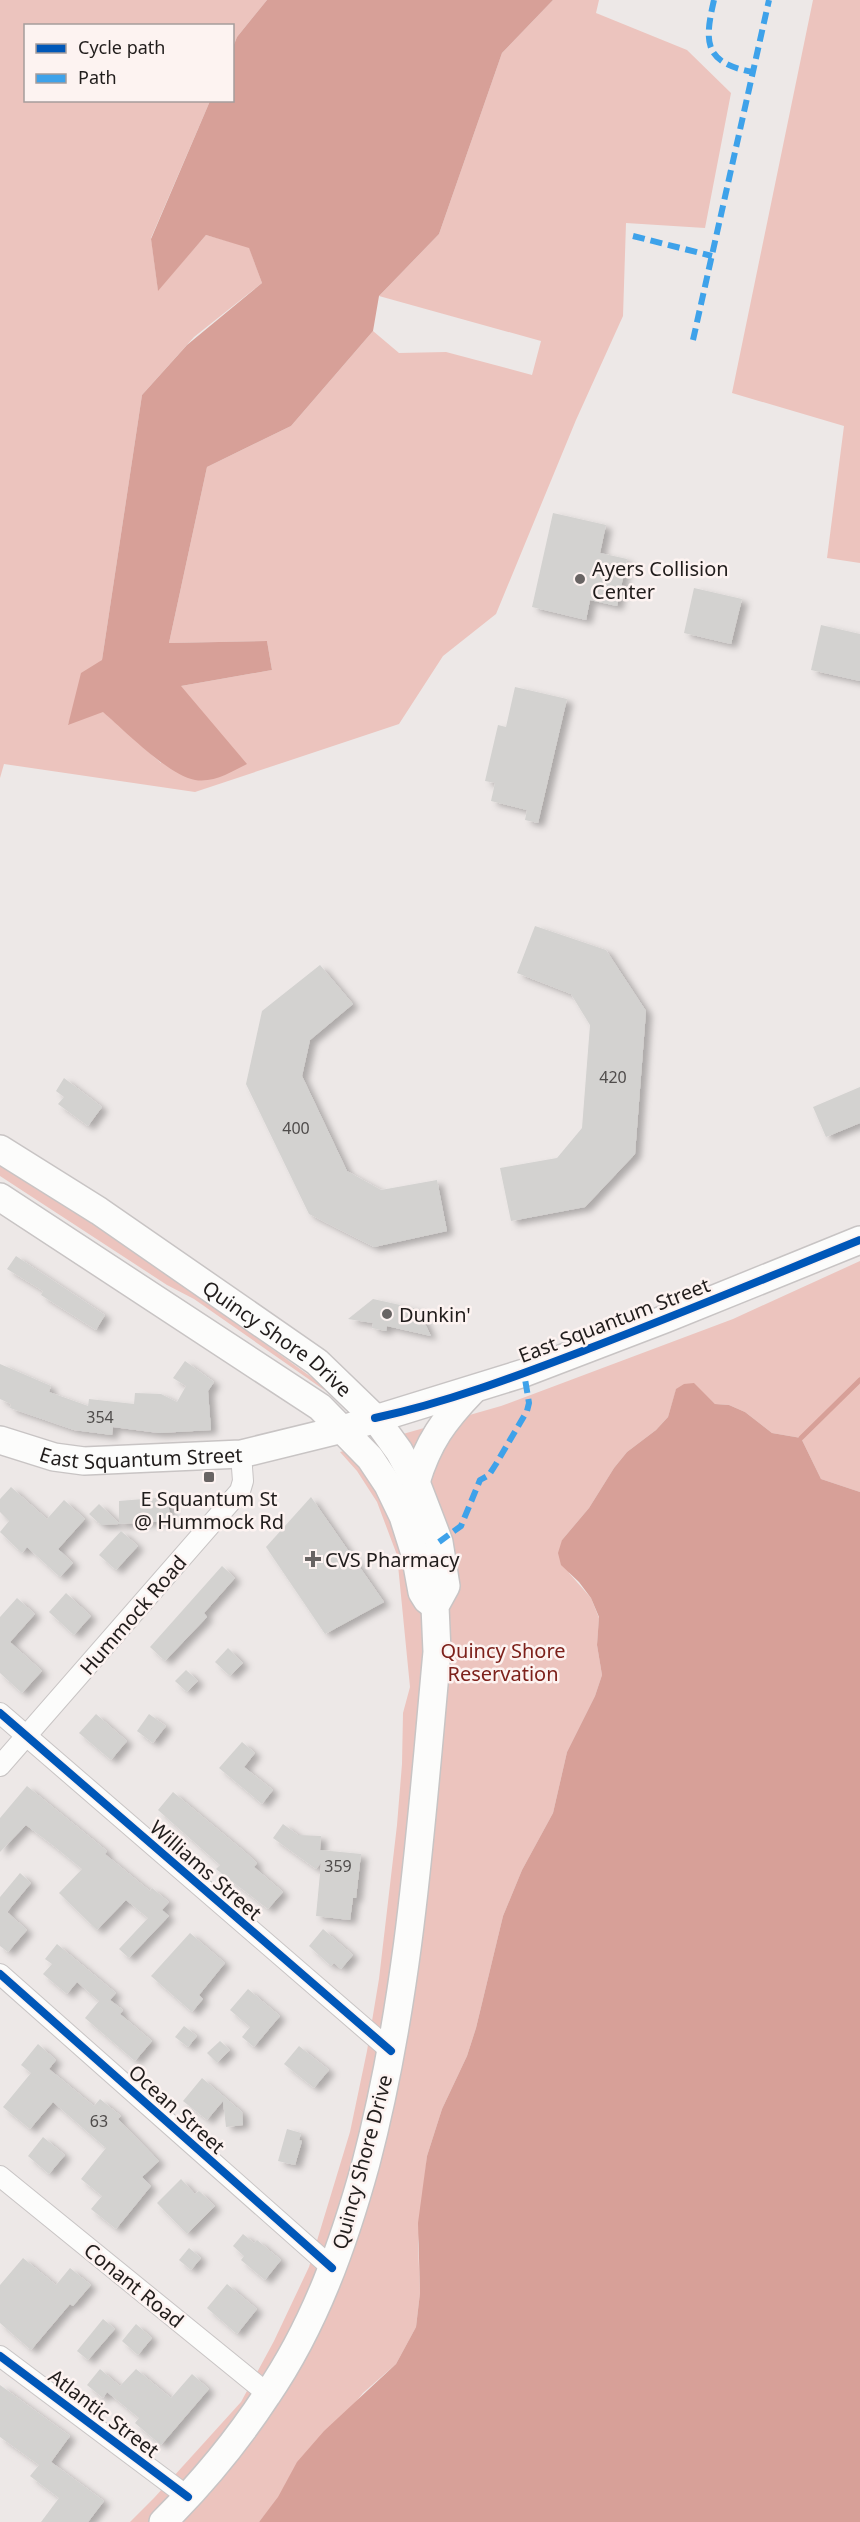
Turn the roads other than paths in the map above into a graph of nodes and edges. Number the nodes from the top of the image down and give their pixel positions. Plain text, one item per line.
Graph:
1 (0, 1149) edge
2 (0, 1197) edge
3 (860, 1240) edge
4 (473, 1390) junction
5 (375, 1418) junction
6 (343, 1429) junction
7 (0, 1440) edge
8 (241, 1454) junction
9 (416, 1482) junction
10 (435, 1606) junction
11 (0, 1713) edge
12 (27, 1736) junction
13 (0, 1766) edge
14 (0, 1974) edge
15 (391, 2052) junction
16 (0, 2176) edge
17 (332, 2268) junction
18 (0, 2356) edge
19 (268, 2394) junction
20 (188, 2497) junction
21 (163, 2522) edge

1 - 5 main road, Quincy Shore Drive
2 - 6 main road, Quincy Shore Drive
3 - 4 main road, East Squantum Street
4 - 5 main road, East Squantum Street
4 - 9 main road
5 - 6 main road, East Squantum Street
5 - 9 main road, Quincy Shore Drive
6 - 8 main road, East Squantum Street
6 - 10 main road, Quincy Shore Drive
7 - 8 main road, East Squantum Street
8 - 12 street, Hummock Road
9 - 10 main road, Quincy Shore Drive
10 - 15 main road, Quincy Shore Drive
11 - 12 street, Williams Street
12 - 13 street, Hummock Road
12 - 15 street, Williams Street
14 - 17 street, Ocean Street
15 - 17 main road, Quincy Shore Drive
16 - 19 street, Conant Road
17 - 19 main road, Quincy Shore Drive
18 - 20 street, Atlantic Street
19 - 20 main road, Quincy Shore Drive
20 - 21 main road, Quincy Shore Drive

